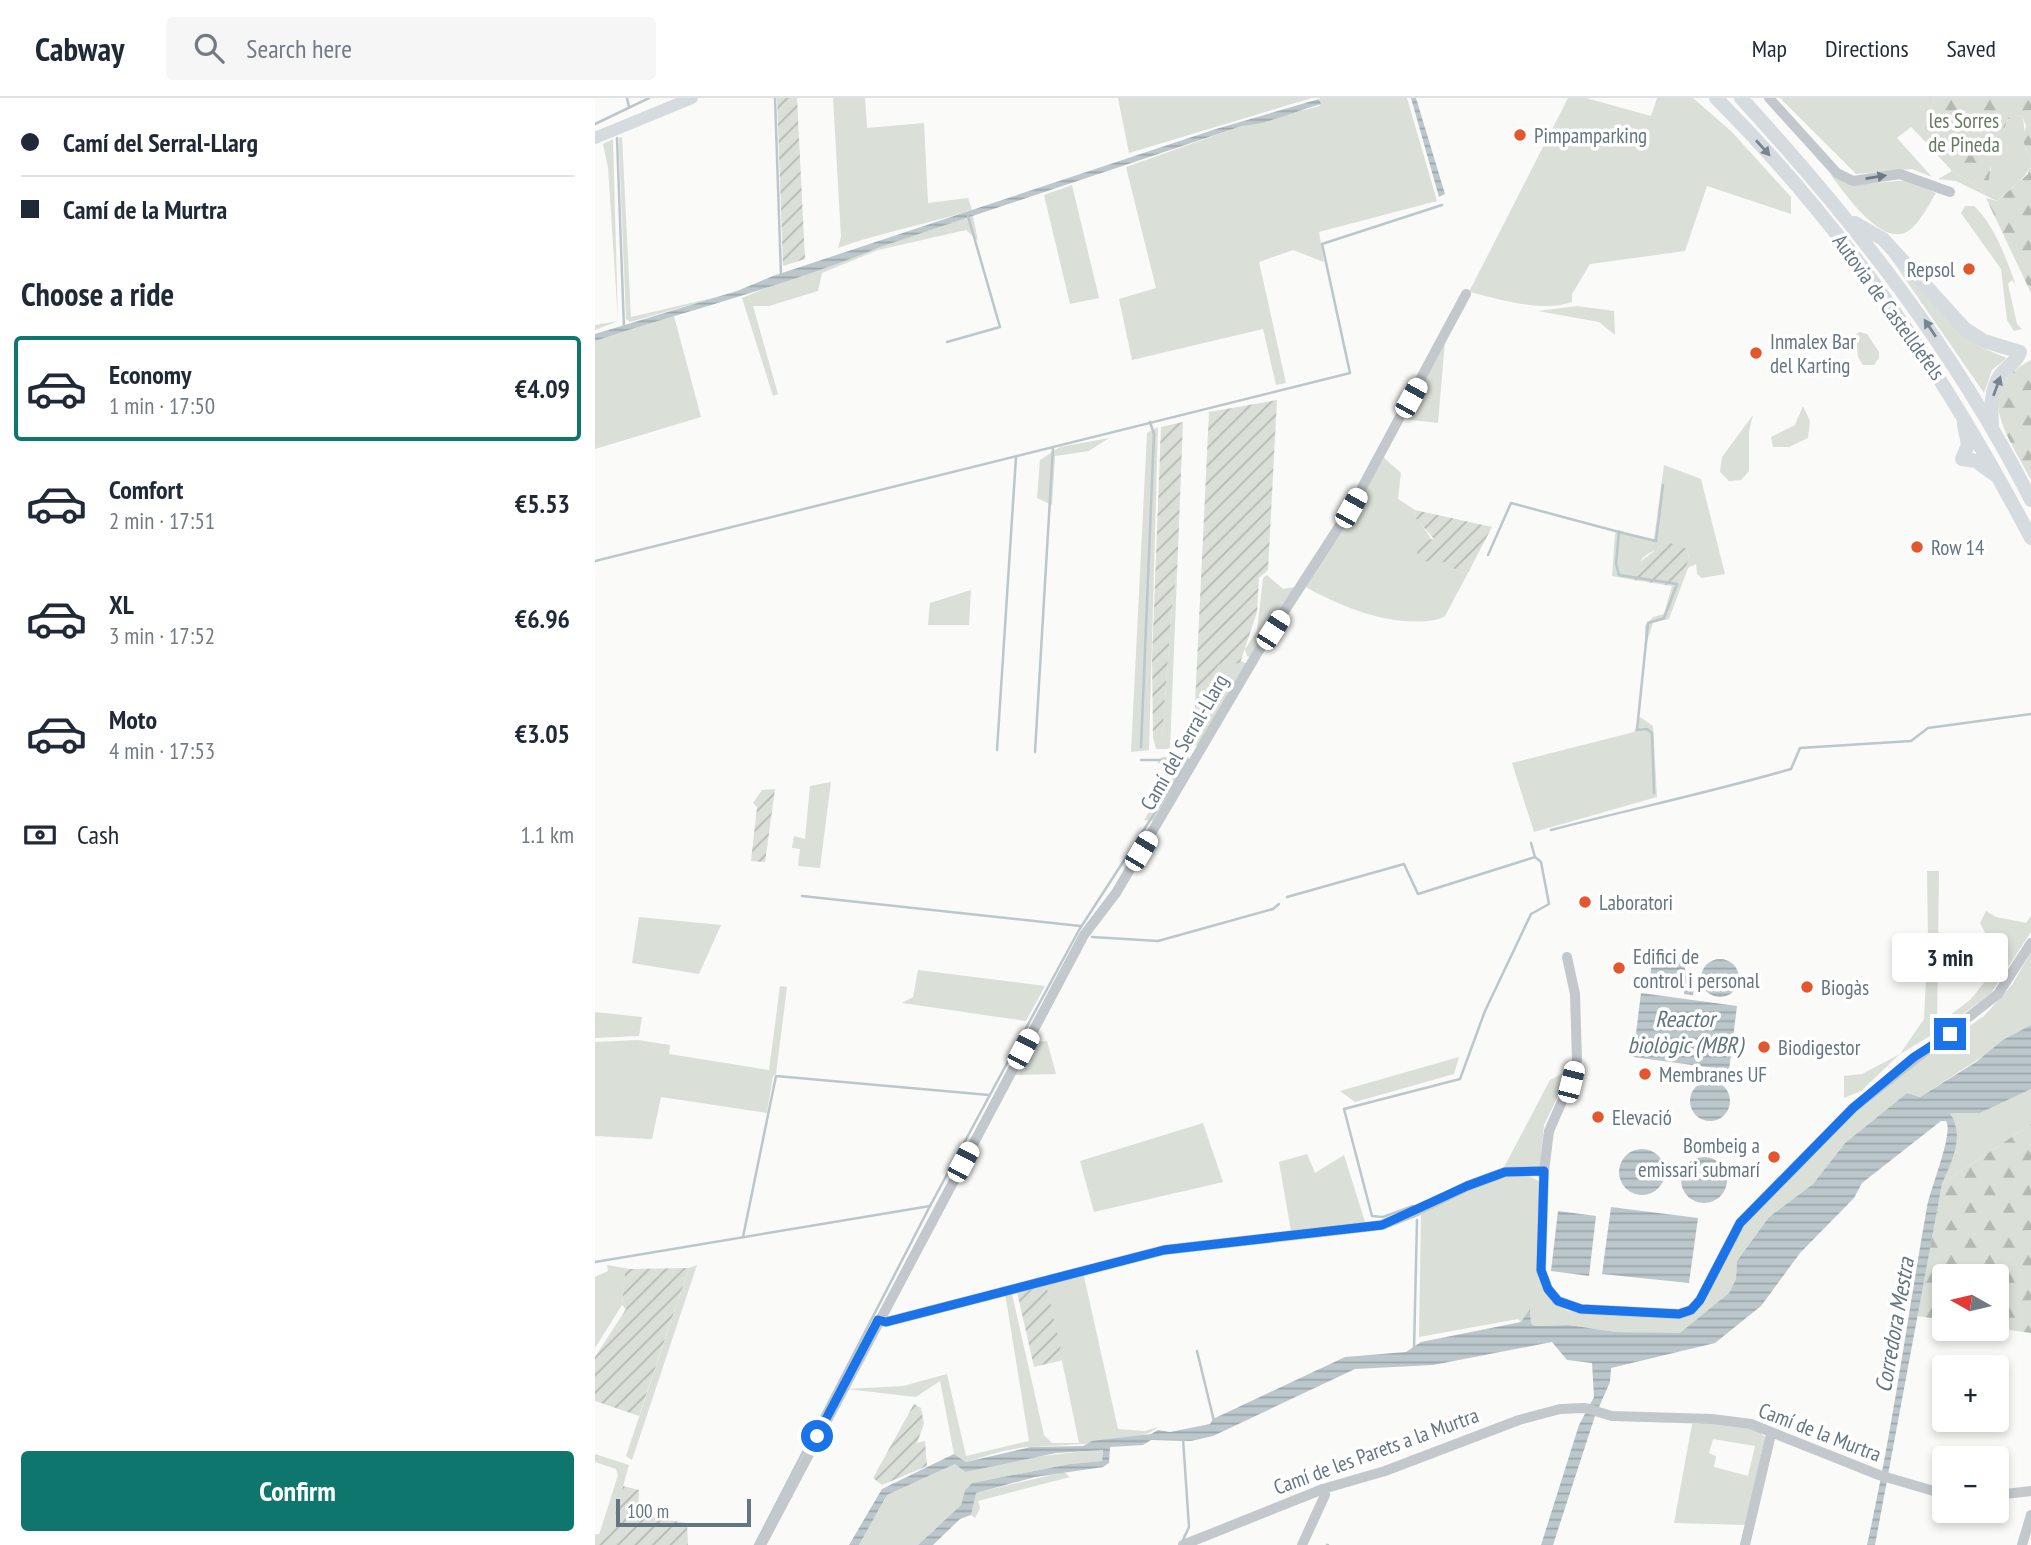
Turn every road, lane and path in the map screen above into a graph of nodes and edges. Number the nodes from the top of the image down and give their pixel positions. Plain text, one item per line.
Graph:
1 (692, 98) edge
2 (1716, 98) edge
3 (1741, 98) edge
4 (1769, 98) edge
5 (595, 138) edge
6 (1950, 192) dead end
7 (1847, 218) junction
8 (1466, 294) dead end
9 (1962, 412) junction
10 (1993, 428) junction
11 (1999, 476) junction
12 (2031, 500) edge
13 (2031, 538) edge
14 (2031, 943) edge
15 (1567, 957) dead end
16 (1544, 1171) junction
17 (878, 1320) junction
18 (1585, 1408) joint
19 (1771, 1434) junction
20 (1323, 1489) junction
21 (1932, 1490) edge
22 (2031, 1491) edge
23 (2009, 1494) edge
24 (2031, 1515) edge
25 (1185, 1544) edge
26 (761, 1545) edge
27 (1302, 1545) edge
28 (1745, 1545) edge
29 (2022, 1545) edge

1 - 5 main road
2 -> 9 highway, Autovia de Castelldefels
3 - 7 highway, Autovia de Castelldefels
4 -> 6 street
10 -> 7 highway, Autovia de Castelldefels
10 -> 7 highway
8 - 17 street, Camí del Serral-Llarg
9 - 11 highway, Autovia de Castelldefels
9 - 11 highway
10 - 12 highway, Autovia de Castelldefels
11 - 13 highway, Autovia de Castelldefels
14 - 16 street
15 - 16 street
16 - 17 street
17 - 26 street, Camí del Serral-Llarg
18 - 19 street, Camí de la Murtra
18 - 20 street, Camí de les Parets a la Murtra
19 - 21 street, Camí de la Murtra
19 - 28 street
20 - 25 street, Camí de les Parets a la Murtra
20 - 27 street
22 - 23 street
24 - 29 street

